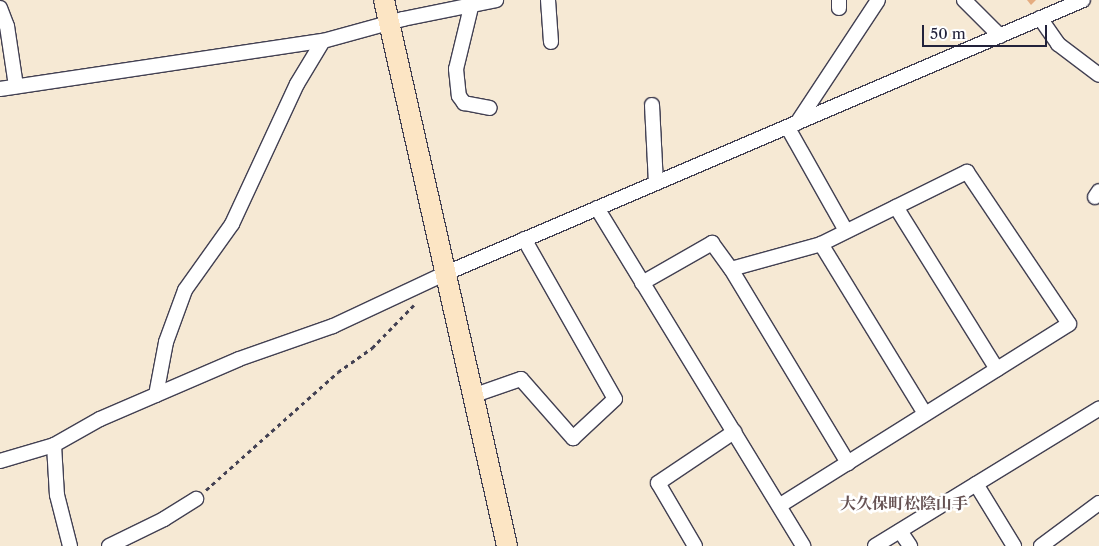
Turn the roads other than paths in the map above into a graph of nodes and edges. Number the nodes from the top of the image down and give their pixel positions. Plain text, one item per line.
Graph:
1 (384, 0) edge
2 (496, 0) edge
3 (548, 0) edge
4 (878, 0) edge
5 (964, 0) edge
6 (1083, 0) edge
7 (472, 3) junction
8 (0, 8) edge
9 (1040, 18) junction
10 (389, 22) junction
11 (1000, 36) junction
12 (323, 40) junction
13 (551, 42) dead end
14 (1099, 75) edge
15 (16, 86) junction
16 (0, 89) edge
17 (652, 105) dead end
18 (490, 108) dead end
19 (792, 126) junction
20 (656, 183) junction
21 (896, 207) junction
22 (597, 208) junction
23 (846, 231) junction
24 (524, 239) junction
25 (821, 244) junction
26 (731, 269) junction
27 (444, 274) junction
28 (642, 283) junction
29 (997, 369) junction
30 (156, 395) junction
31 (472, 396) junction
32 (1099, 409) edge
33 (925, 414) junction
34 (734, 432) junction
35 (54, 446) junction
36 (0, 461) edge
37 (848, 462) junction
38 (976, 484) junction
39 (196, 499) road end
40 (1099, 503) edge
41 (779, 506) junction
42 (900, 531) junction
43 (70, 546) edge
44 (109, 546) edge
45 (506, 546) edge
46 (695, 546) edge
47 (803, 546) edge
48 (875, 546) edge
49 (910, 546) edge
50 (1014, 546) edge
51 (1041, 546) edge

1 - 10 street
2 - 7 street
3 - 13 street
4 - 19 street
5 - 11 street
6 - 9 street
7 - 10 street
7 - 18 street
8 - 15 street
9 - 11 street
9 - 14 street
10 - 12 street
10 - 27 street
11 - 19 street
12 - 15 street
12 - 30 street
15 - 16 street
17 - 20 street
19 - 20 street
19 - 23 street
20 - 22 street
21 - 23 street
21 - 29 street
21 - 29 street
22 - 24 street
22 - 28 street
23 - 25 street
24 - 27 street
24 - 31 street
25 - 26 street
25 - 33 street
26 - 28 street
26 - 37 street
27 - 30 street
27 - 31 street
28 - 34 street
29 - 33 street
30 - 35 street
31 - 45 street
32 - 38 street
33 - 37 street
34 - 41 street
34 - 46 street
35 - 36 street
35 - 43 street
37 - 41 street
38 - 42 street
38 - 50 street
39 - 44 street
40 - 51 street
41 - 47 street
42 - 48 street
42 - 49 street

